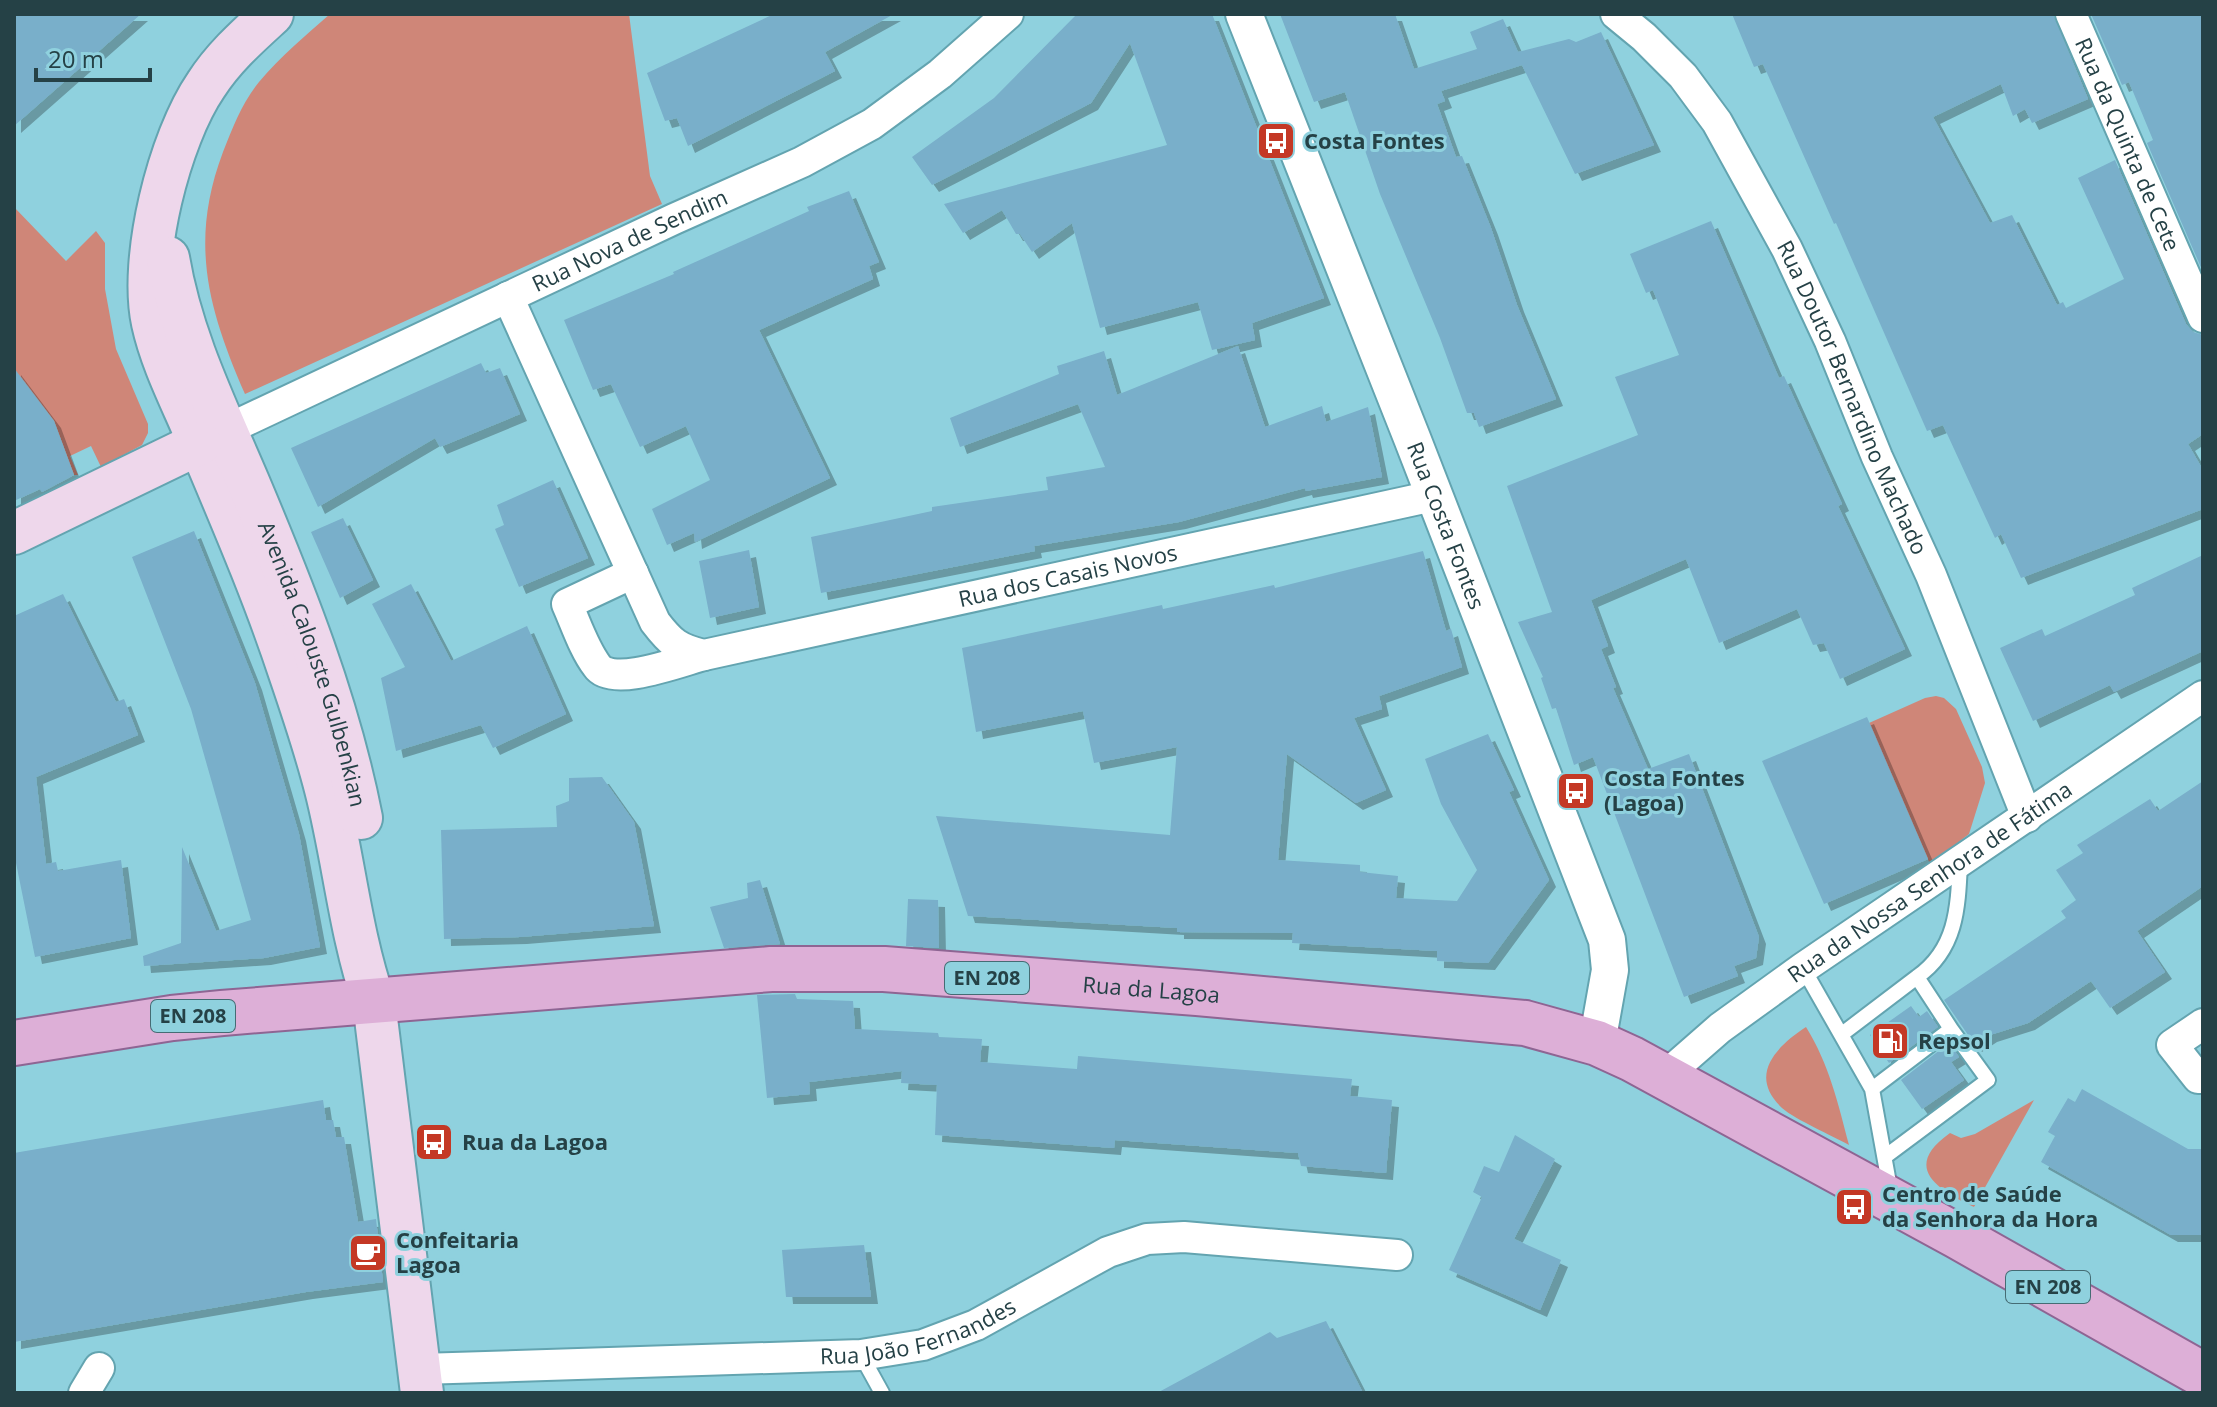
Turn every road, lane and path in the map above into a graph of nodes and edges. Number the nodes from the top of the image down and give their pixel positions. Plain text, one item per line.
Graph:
1 (272, 14) edge
2 (1008, 14) edge
3 (1244, 14) edge
4 (1616, 14) edge
5 (2071, 14) edge
6 (508, 297) junction
7 (2203, 317) edge
8 (213, 436) junction
9 (1433, 496) junction
10 (14, 533) edge
11 (633, 573) junction
12 (704, 655) junction
13 (2203, 696) edge
14 (2027, 817) junction
15 (1960, 862) junction
16 (1803, 968) junction
17 (1917, 977) junction
18 (374, 1002) junction
19 (2203, 1024) edge
20 (1951, 1029) junction
21 (1842, 1034) junction
22 (14, 1043) edge
23 (1597, 1043) junction
24 (1664, 1077) junction
25 (2203, 1078) edge
26 (1872, 1089) junction
27 (1886, 1156) junction
28 (1892, 1202) junction
29 (1397, 1255) dead end
30 (861, 1355) junction
31 (2203, 1375) edge
32 (421, 1381) edge
33 (882, 1393) edge

1 - 8 main road, Avenida Calouste Gulbenkian
2 - 6 street, Rua Nova de Sendim
3 - 9 street, Rua Costa Fontes
4 - 14 street, Rua Doutor Bernardino Machado
5 - 7 street, Rua da Quinta de Cete
6 - 8 street, Rua Nova de Sendim
6 - 11 street
8 - 10 main road, Rua Nova de Sendim
8 - 18 main road, Avenida Calouste Gulbenkian
9 - 12 street, Rua dos Casais Novos
9 - 23 street, Rua Costa Fontes
11 - 12 street
11 - 12 street, Rua dos Casais Novos
13 - 14 street, Rua da Nossa Senhora de Fátima
14 - 15 street, Rua da Nossa Senhora de Fátima
15 - 16 street, Rua da Nossa Senhora de Fátima
15 - 17 lane
16 - 21 lane
16 - 24 street, Rua da Nossa Senhora de Fátima
17 - 20 lane
17 - 21 lane
18 - 22 main road, Rua da Lagoa / EN 208
18 - 23 main road, Rua da Lagoa / EN 208
18 - 32 main road, Avenida Calouste Gulbenkian
19 - 25 street
20 - 26 lane
20 - 27 lane
21 - 26 lane
23 - 24 main road, Rua da Lagoa / EN 208
24 - 28 main road, Rua da Lagoa / EN 208
26 - 27 lane
27 - 28 lane
28 - 31 main road, Rua da Lagoa / EN 208
29 - 30 street, Rua João Fernandes
30 - 32 street, Rua João Fernandes
30 - 33 lane

